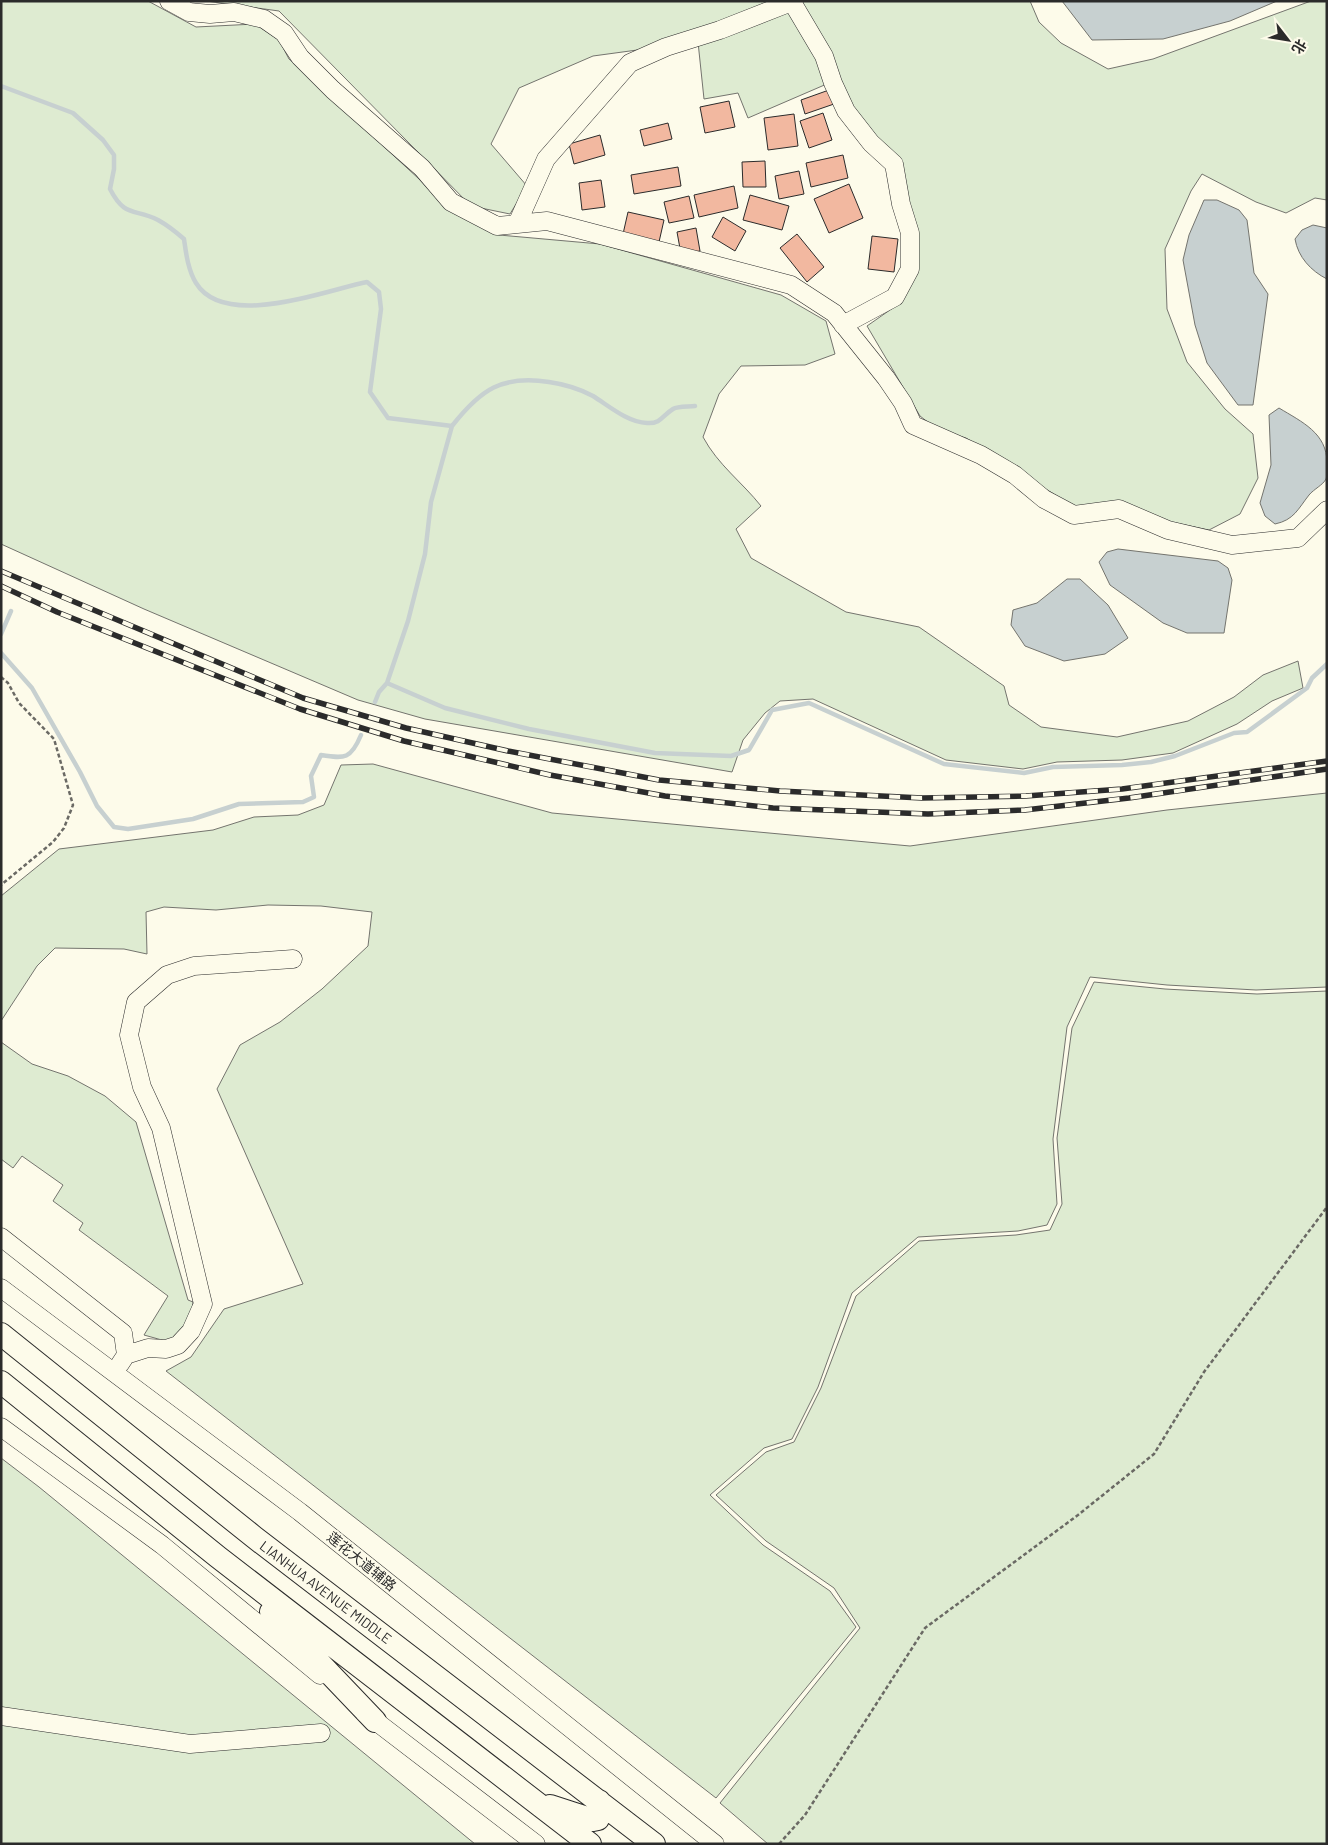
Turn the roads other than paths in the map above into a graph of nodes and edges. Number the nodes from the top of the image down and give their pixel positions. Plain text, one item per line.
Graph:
1 (169, 1) edge
2 (793, 2) edge
3 (516, 224) junction
4 (843, 324) junction
5 (1327, 510) edge
6 (293, 959) dead end
7 (1, 1237) edge
8 (1, 1288) edge
9 (1, 1330) edge
10 (10, 1341) edge
11 (126, 1354) junction
12 (115, 1373) junction
13 (1, 1382) edge
14 (1, 1427) edge
15 (218, 1557) junction
16 (1, 1716) edge
17 (376, 1721) junction
18 (321, 1733) dead end
19 (532, 1800) junction
20 (599, 1801) junction
21 (536, 1844) edge
22 (590, 1844) edge
23 (654, 1844) edge
24 (715, 1844) edge

1 - 3 street
2 - 3 street
2 - 4 street
3 - 4 street
4 - 5 street
6 - 11 street
7 - 11 street
8 - 12 street, 莲花大道辅路
9 - 10 main road, LIANHUA AVENUE MIDDLE
10 - 20 main road, LIANHUA AVENUE MIDDLE
11 - 12 street
12 - 24 street, 莲花大道辅路
13 - 15 main road
14 - 17 street
15 - 17 main road
15 - 19 main road
16 - 18 street
17 - 21 street
19 - 20 main road
19 - 22 main road
20 - 23 main road, LIANHUA AVENUE MIDDLE

